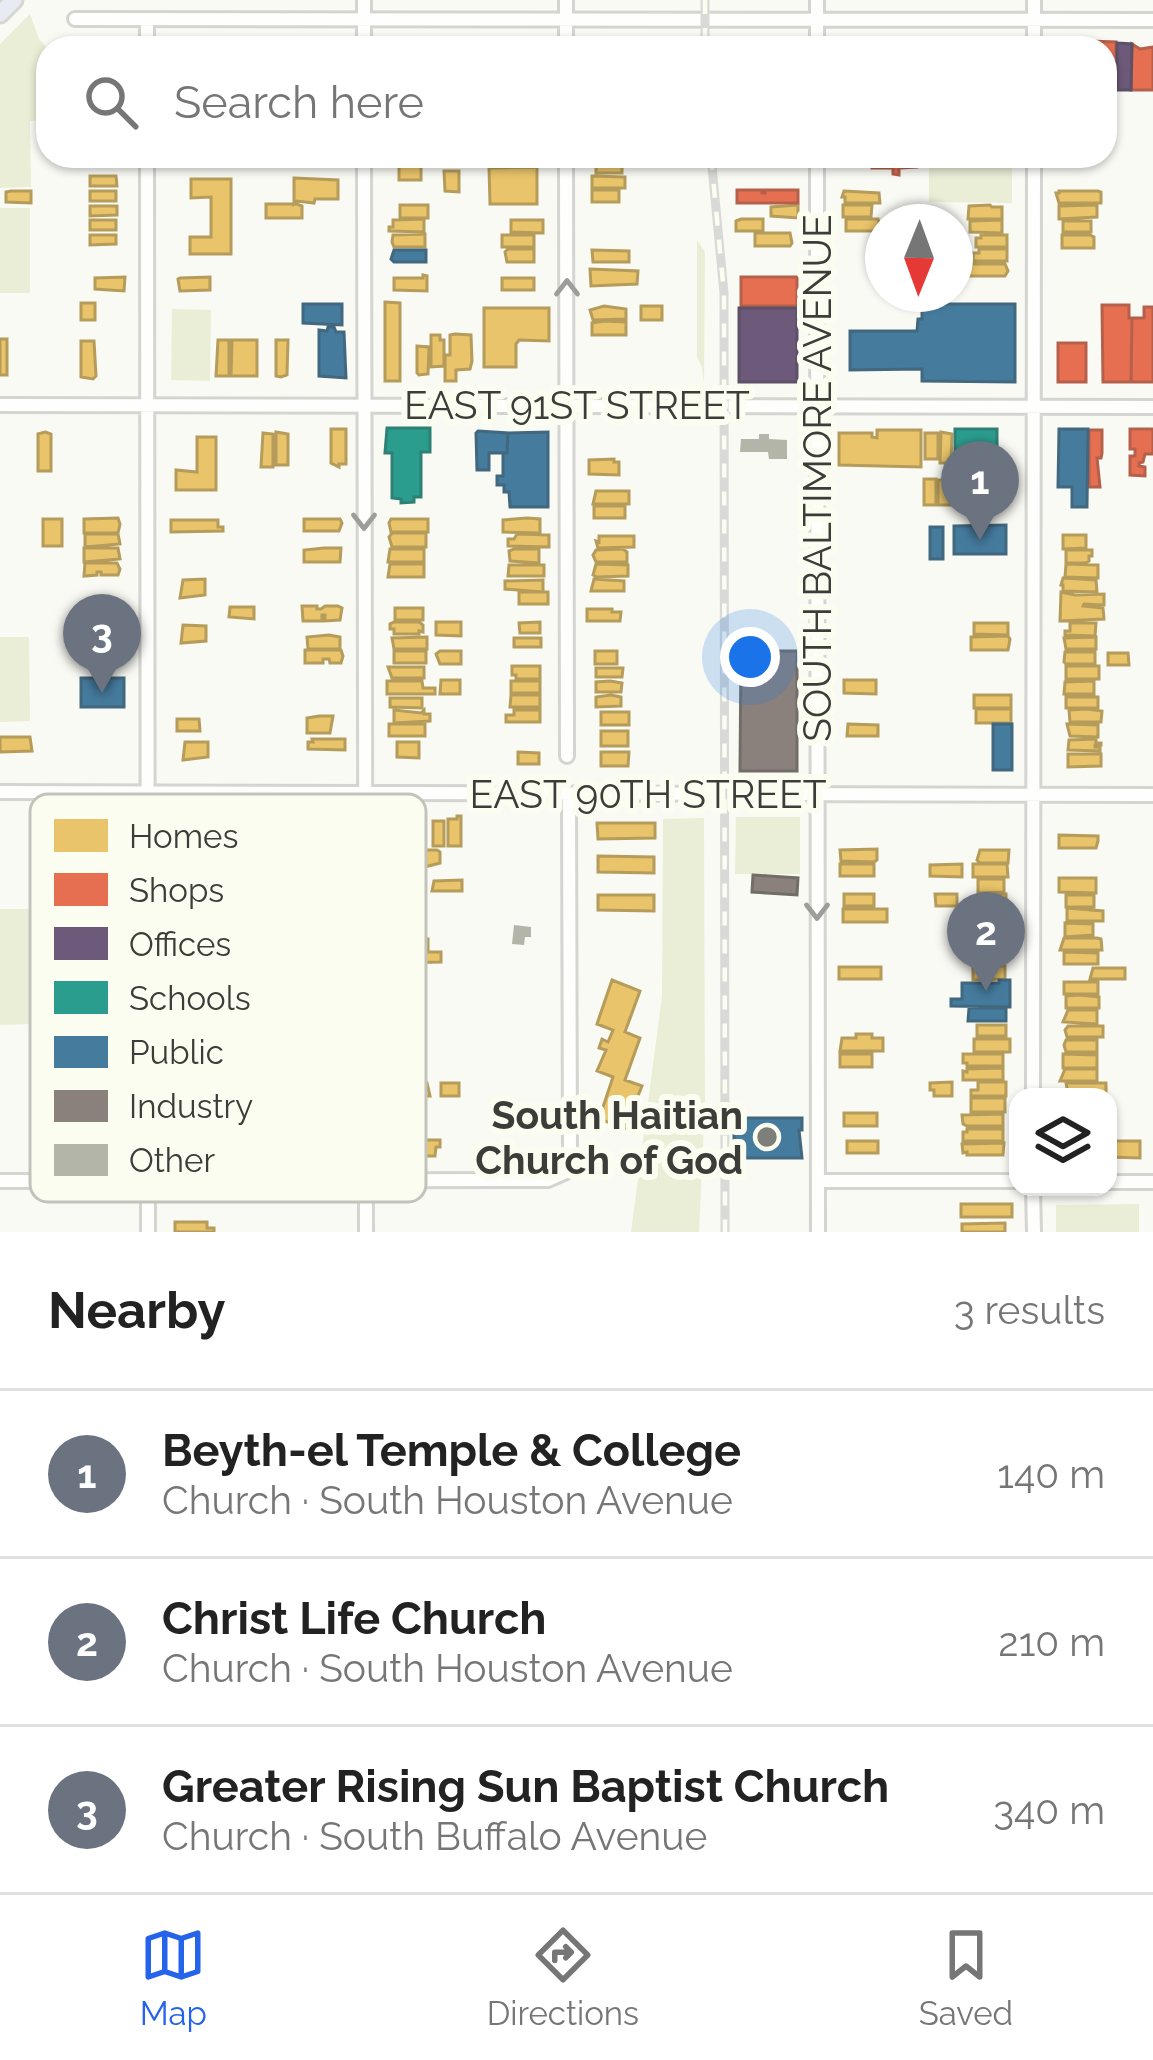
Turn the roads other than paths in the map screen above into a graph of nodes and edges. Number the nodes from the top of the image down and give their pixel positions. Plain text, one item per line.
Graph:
1 (14, 0) edge
2 (364, 0) edge
3 (566, 0) edge
4 (818, 0) edge
5 (1034, 0) edge
6 (0, 14) edge
7 (148, 19) junction
8 (364, 19) junction
9 (566, 19) junction
10 (75, 20) dead end
11 (818, 20) junction
12 (1034, 20) junction
13 (1153, 20) edge
14 (147, 36) edge
15 (364, 36) edge
16 (566, 36) edge
17 (818, 36) edge
18 (1034, 36) edge
19 (147, 168) edge
20 (364, 168) edge
21 (566, 168) edge
22 (818, 168) edge
23 (1034, 168) edge
24 (364, 404) junction
25 (0, 405) edge
26 (147, 405) junction
27 (567, 405) junction
28 (817, 405) junction
29 (1033, 406) junction
30 (1153, 406) edge
31 (567, 756) dead end
32 (0, 792) edge
33 (148, 793) junction
34 (365, 793) junction
35 (569, 794) junction
36 (817, 794) junction
37 (1033, 795) junction
38 (1153, 795) edge
39 (1034, 1088) edge
40 (426, 1180) edge
41 (818, 1181) junction
42 (1009, 1181) edge
43 (1117, 1182) edge
44 (1153, 1182) edge
45 (1034, 1196) edge
46 (147, 1202) edge
47 (148, 1232) edge
48 (818, 1232) edge
49 (1034, 1232) edge

1 - 6 main road
2 - 8 street
3 - 9 street
4 - 11 street
5 - 12 street
7 - 8 street
7 - 10 street
7 - 14 street
8 - 9 street
8 - 15 street
9 - 11 street
9 - 16 street
11 - 12 street
11 - 17 street
12 - 13 street
12 - 18 street
19 - 26 street
20 - 24 street
27 -> 21 street
22 - 28 street, SOUTH BALTIMORE AVENUE
23 - 29 street
24 - 26 street, EAST 91ST STREET
24 - 27 street, EAST 91ST STREET
24 -> 34 street
25 - 26 street, EAST 91ST STREET
26 - 33 street
27 - 28 street, EAST 91ST STREET
27 - 31 street
28 - 29 street, EAST 91ST STREET
28 - 36 street, SOUTH BALTIMORE AVENUE
29 - 30 street, EAST 91ST STREET
29 - 37 street
32 - 33 street, EAST 90TH STREET
33 - 34 street, EAST 90TH STREET
34 - 35 street, EAST 90TH STREET
35 - 36 street, EAST 90TH STREET
35 - 40 street
36 - 37 street, EAST 90TH STREET
36 -> 41 street, SOUTH BALTIMORE AVENUE
37 - 38 street, EAST 90TH STREET
37 - 39 street
41 - 42 street
41 - 48 street, SOUTH BALTIMORE AVENUE
43 - 44 street
45 - 49 street
46 - 47 street

